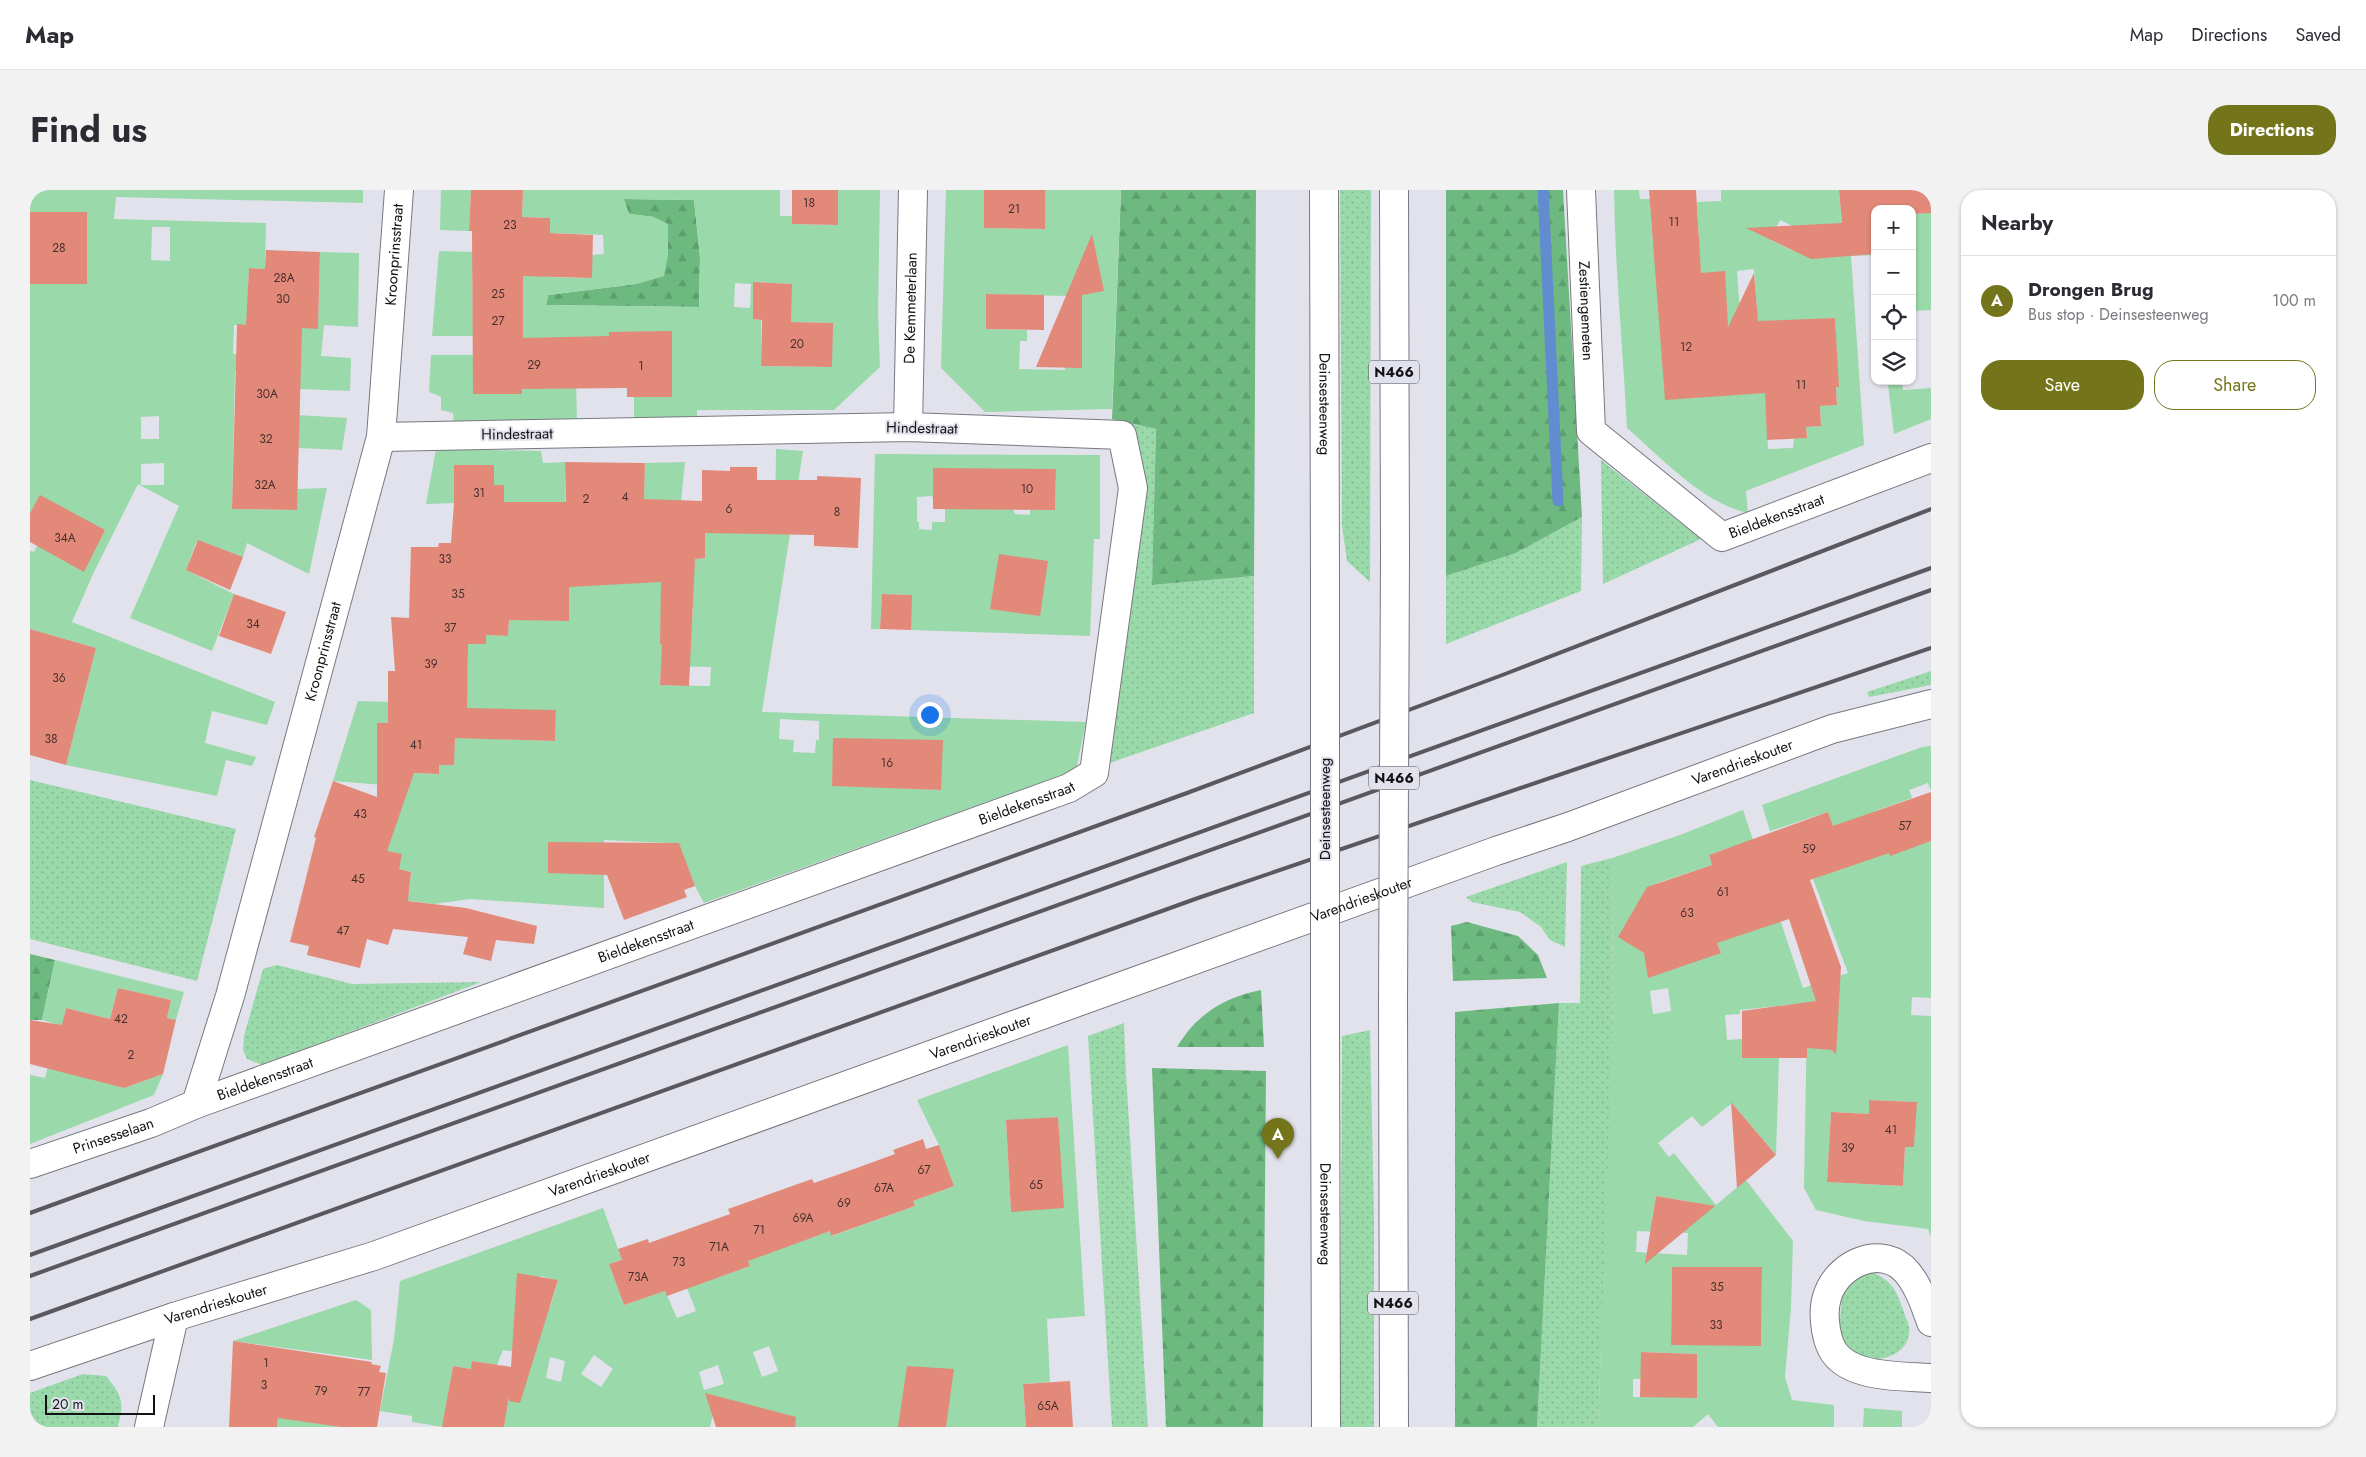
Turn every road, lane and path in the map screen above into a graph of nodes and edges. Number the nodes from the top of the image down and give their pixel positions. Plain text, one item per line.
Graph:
1 (399, 190) edge
2 (913, 190) edge
3 (1324, 190) edge
4 (1394, 190) edge
5 (1582, 190) edge
6 (908, 427) junction
7 (1591, 431) joint
8 (381, 437) junction
9 (1931, 458) edge
10 (1931, 704) edge
11 (1094, 772) joint
12 (196, 1104) junction
13 (30, 1164) edge
14 (174, 1318) junction
15 (1931, 1322) edge
16 (30, 1366) edge
17 (1931, 1378) edge
18 (149, 1427) edge
19 (1326, 1427) edge
20 (1394, 1427) edge

1 - 8 main road, Kroonprinsstraat
2 - 6 main road, De Kemmeterlaan
3 - 19 main road, Deinsesteenweg, bridge
4 - 20 main road, N466, bridge
5 - 7 main road, Zestiengemeten
6 - 8 main road, Hindestraat
6 - 11 main road, Hindestraat
7 - 9 main road, Bieldekensstraat
8 - 12 main road, Kroonprinsstraat
10 - 14 main road, Varendrieskouter
11 - 12 main road, Bieldekensstraat
12 - 13 main road, Prinsesselaan
14 - 16 main road, Varendrieskouter
14 - 18 main road
15 - 17 main road

